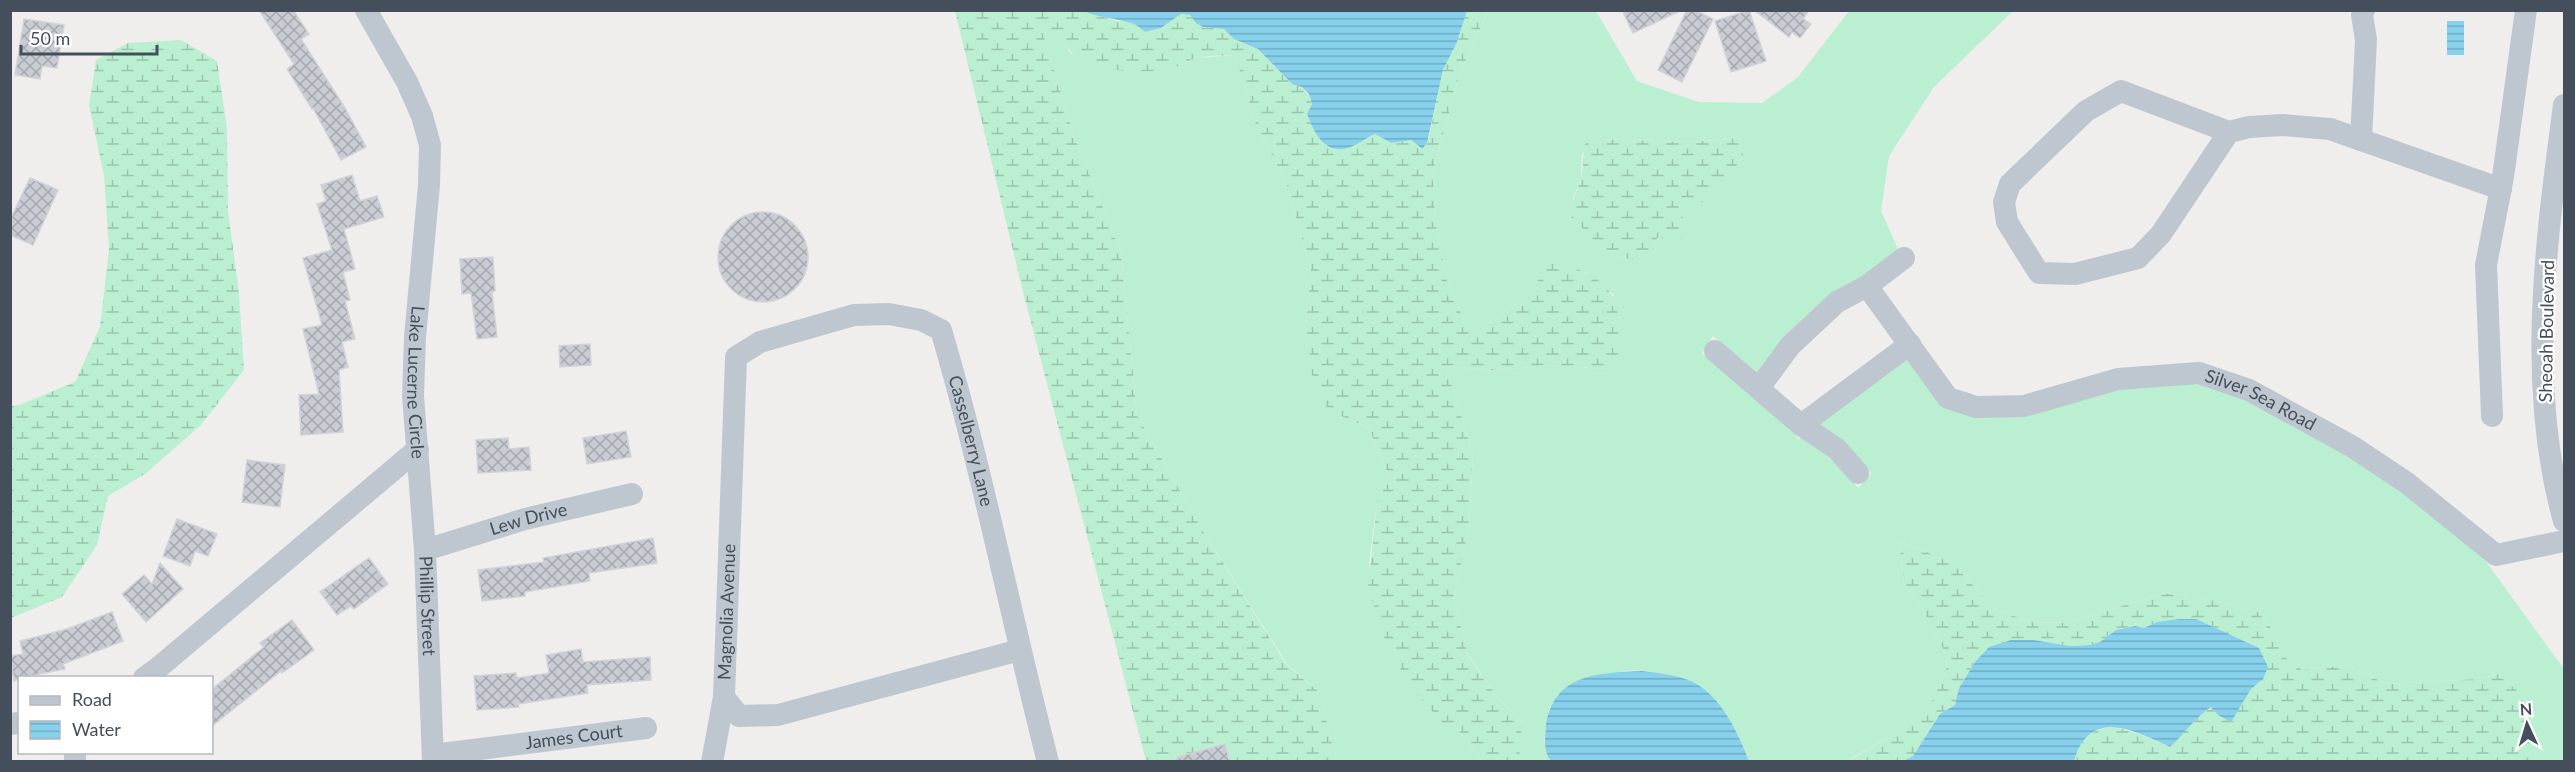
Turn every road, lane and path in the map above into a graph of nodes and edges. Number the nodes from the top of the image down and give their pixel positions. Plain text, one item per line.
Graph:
1 (366, 10) edge
2 (2364, 10) edge
3 (2526, 10) edge
4 (2565, 105) edge
5 (2229, 132) junction
6 (2361, 140) junction
7 (2501, 189) junction
8 (1904, 258) dead end
9 (1867, 286) junction
10 (1910, 344) junction
11 (1715, 351) dead end
12 (736, 357) joint
13 (1759, 388) junction
14 (2555, 395) edge
15 (2492, 416) dead end
16 (1801, 425) junction
17 (418, 449) junction
18 (1858, 473) dead end
19 (632, 494) dead end
20 (2565, 521) edge
21 (2565, 541) edge
22 (425, 550) junction
23 (1019, 650) junction
24 (147, 676) edge
25 (724, 697) junction
26 (646, 729) dead end
27 (432, 758) edge
28 (712, 762) edge
29 (1048, 762) edge

1 - 17 street, Lake Lucerne Circle
2 - 6 street
3 - 7 street
4 - 14 street, Sheoah Boulevard
5 - 5 street
5 - 6 street
6 - 7 street
7 - 15 street
8 - 9 street
9 - 10 street, Silver Sea Road
9 - 13 street
10 - 16 street
10 - 21 street, Silver Sea Road
11 - 13 street
12 - 23 street, Casselberry Lane
12 - 25 street, Magnolia Avenue
13 - 16 street
14 - 20 street, Sheoah Boulevard
16 - 18 street
17 - 22 street, Phillip Street
17 - 24 street, Lake Lucerne Circle
19 - 22 street, Lew Drive
22 - 27 street, Phillip Street
23 - 25 street, Magnolia Avenue
23 - 29 street, Casselberry Lane
25 - 28 street
26 - 27 street, James Court

